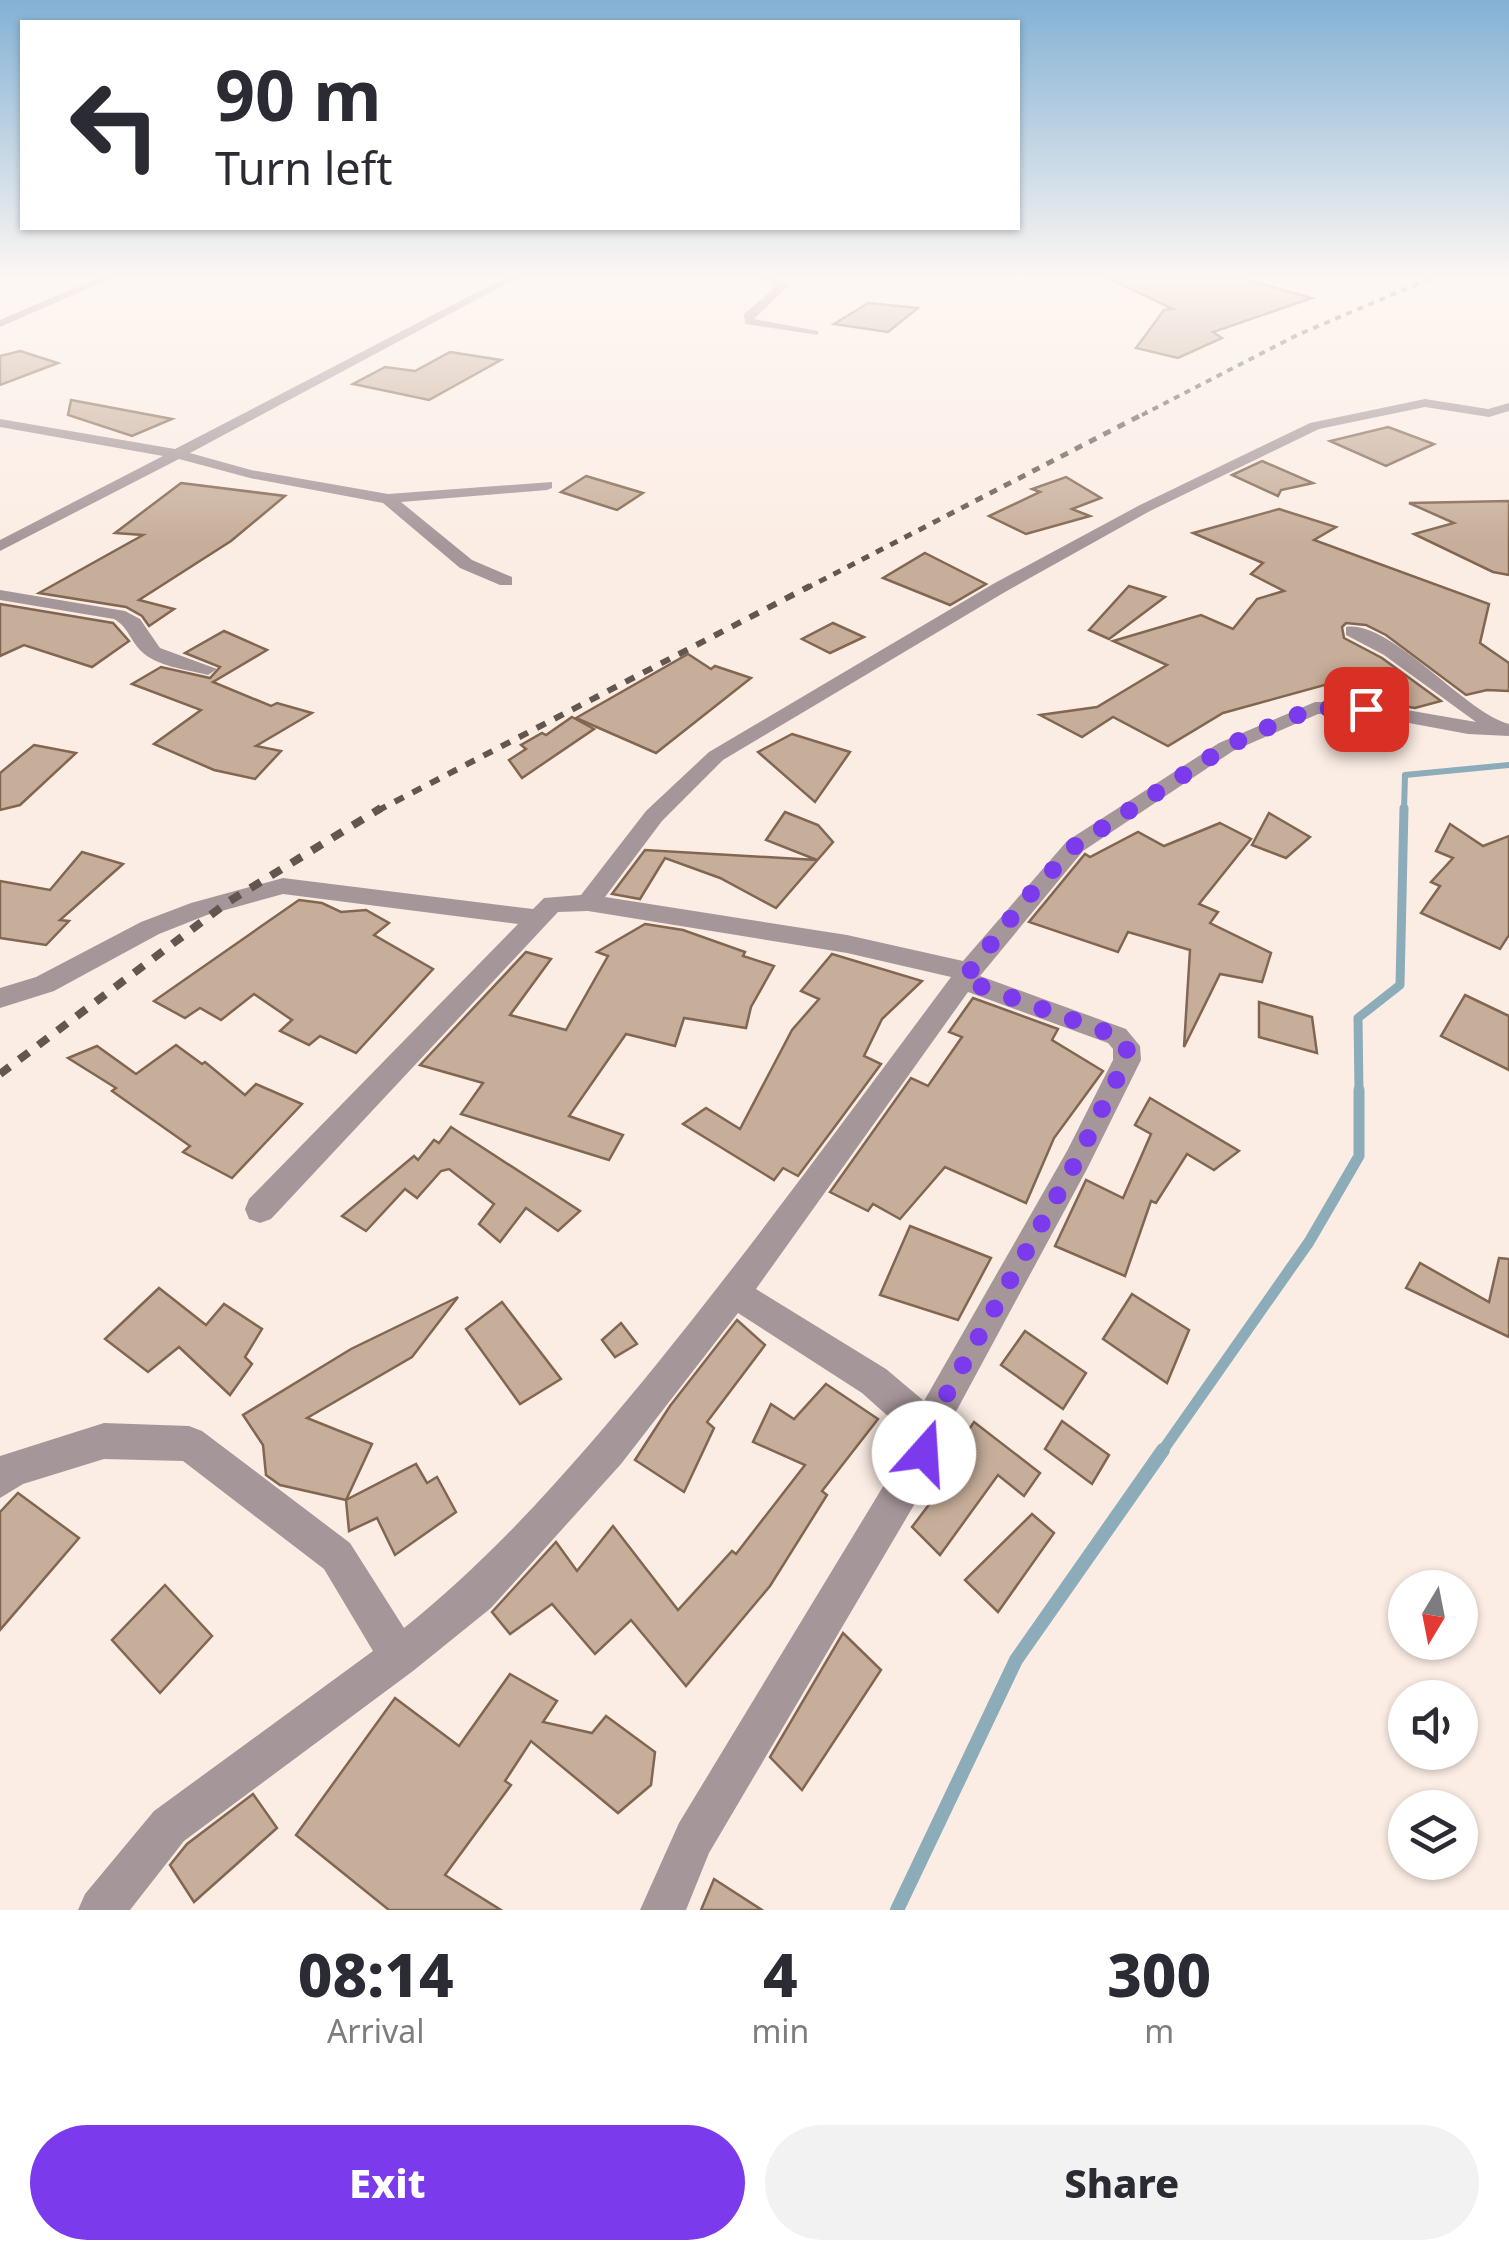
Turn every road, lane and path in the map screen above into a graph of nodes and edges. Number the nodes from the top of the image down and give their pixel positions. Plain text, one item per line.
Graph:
1 (344, 366) edge
2 (1509, 407) edge
3 (0, 423) edge
4 (177, 454) junction
5 (547, 485) dead end
6 (388, 500) junction
7 (0, 546) edge
8 (506, 580) dead end
9 (0, 595) edge
10 (1352, 632) dead end
11 (208, 669) dead end
12 (1503, 730) edge
13 (588, 903) junction
14 (534, 918) junction
15 (966, 976) junction
16 (0, 998) edge
17 (260, 1209) dead end
18 (734, 1293) junction
19 (928, 1428) junction
20 (0, 1480) edge
21 (400, 1657) junction
22 (101, 1910) edge
23 (663, 1910) edge

1 - 4 street
2 - 13 street
3 - 4 street
4 - 6 street
4 - 7 street
5 - 6 street
6 - 8 street
9 - 11 street
10 - 12 street
12 - 15 street
13 - 14 street
13 - 15 street
14 - 16 street
14 - 17 street
15 - 18 street
15 - 19 street
18 - 19 street
18 - 21 street
19 - 23 street
20 - 21 street
21 - 22 street

